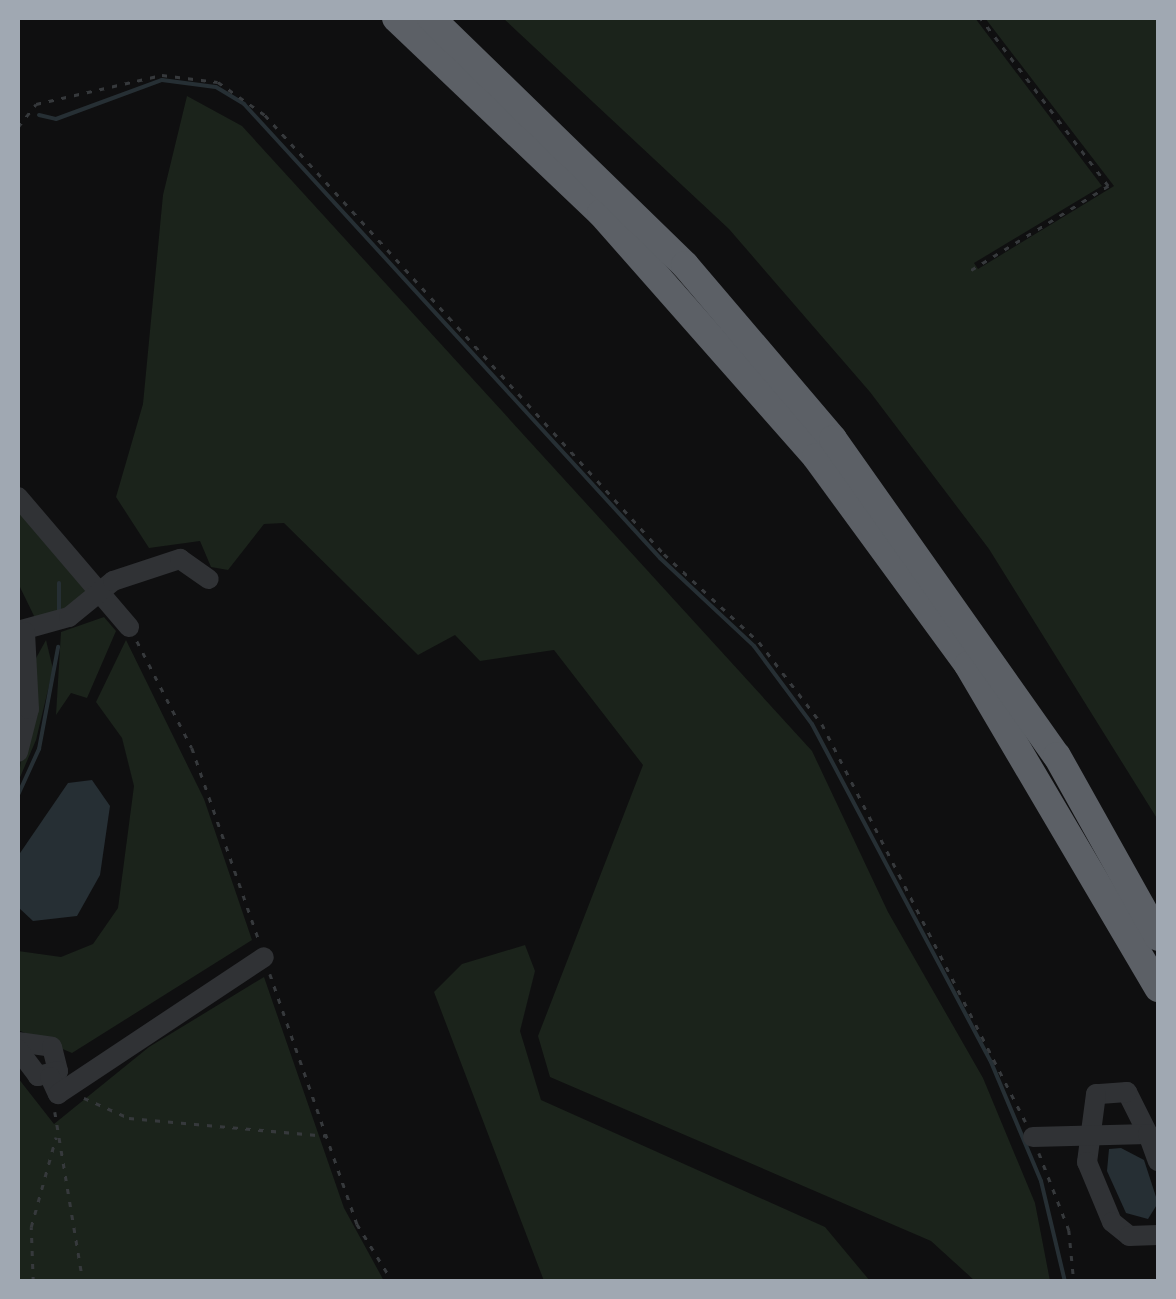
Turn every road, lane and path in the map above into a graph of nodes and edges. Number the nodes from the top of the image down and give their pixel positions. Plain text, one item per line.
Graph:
1 (396, 18) edge
2 (431, 18) edge
3 (980, 18) edge
4 (18, 127) edge
5 (971, 270) dead end
6 (18, 497) edge
7 (209, 579) dead end
8 (102, 590) junction
9 (129, 627) dead end
10 (21, 632) edge
11 (23, 708) edge
12 (18, 752) edge
13 (1158, 936) edge
14 (264, 957) dead end
15 (1158, 988) edge
16 (18, 1046) edge
17 (58, 1086) junction
18 (1148, 1134) junction
19 (57, 1135) junction
20 (327, 1136) dead end
21 (1089, 1136) junction
22 (1033, 1138) junction
23 (1158, 1161) edge
24 (1158, 1235) edge
25 (33, 1282) edge
26 (86, 1282) edge
27 (1074, 1282) edge

1 - 15 highway
2 - 13 highway
3 - 5 path
4 - 22 path
6 - 8 street
7 - 8 street
8 - 9 street
8 - 10 street
10 - 11 street
11 - 12 street
14 - 17 street
16 - 17 street
17 - 19 path
17 - 20 path
18 - 21 street
18 - 21 street
18 - 23 street
19 - 25 path
19 - 26 path
21 - 22 street
21 - 24 street
22 - 27 path

